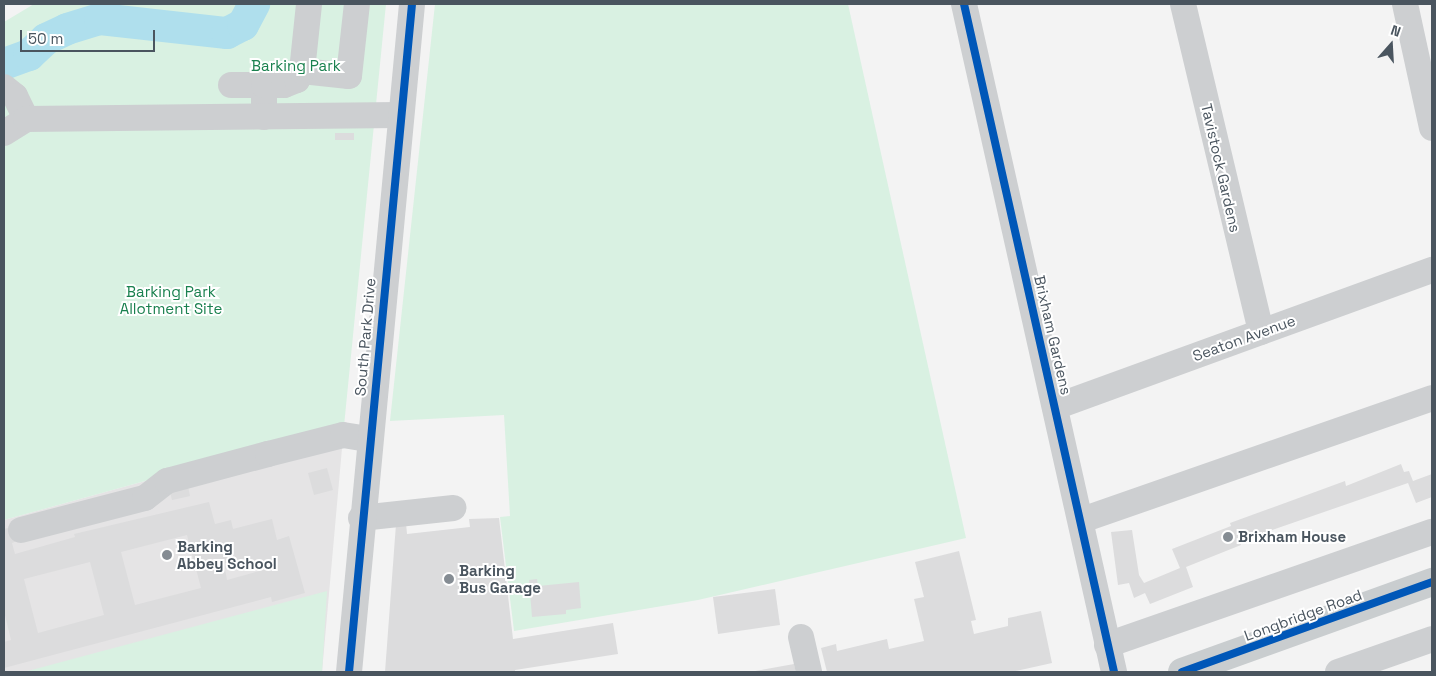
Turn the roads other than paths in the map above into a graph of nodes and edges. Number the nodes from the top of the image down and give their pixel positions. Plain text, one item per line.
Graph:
1 (309, 4) edge
2 (357, 4) edge
3 (412, 4) edge
4 (964, 4) edge
5 (1183, 4) edge
6 (1405, 4) edge
7 (302, 71) junction
8 (231, 85) dead end
9 (264, 85) junction
10 (4, 87) edge
11 (399, 115) junction
12 (264, 117) junction
13 (26, 119) junction
14 (1432, 128) edge
15 (4, 133) edge
16 (1432, 270) edge
17 (1261, 332) junction
18 (1432, 398) edge
19 (1055, 407) junction
20 (370, 439) junction
21 (453, 508) dead end
22 (361, 518) junction
23 (1082, 520) junction
24 (21, 530) dead end
25 (1432, 532) edge
26 (1432, 582) edge
27 (801, 637) dead end
28 (1432, 639) edge
29 (1108, 645) junction
30 (349, 672) edge
31 (809, 672) edge
32 (1114, 672) edge
33 (1182, 672) edge
34 (1338, 672) edge

1 - 7 street
2 - 7 street
3 - 11 street, South Park Drive
4 - 19 street, Brixham Gardens
5 - 17 street, Tavistock Gardens
6 - 14 street
7 - 9 street
8 - 9 street
9 - 12 street
10 - 13 street
11 - 12 street
11 - 20 street, South Park Drive
12 - 13 street
13 - 15 street
16 - 17 street, Seaton Avenue
17 - 19 street, Seaton Avenue
18 - 23 street
19 - 23 street, Brixham Gardens
20 - 22 street, South Park Drive
20 - 24 street
21 - 22 street
22 - 30 street, South Park Drive
23 - 29 street, Brixham Gardens
25 - 29 street
26 - 33 main road, Longbridge Road
27 - 31 street
28 - 34 street
29 - 32 street, Brixham Gardens

